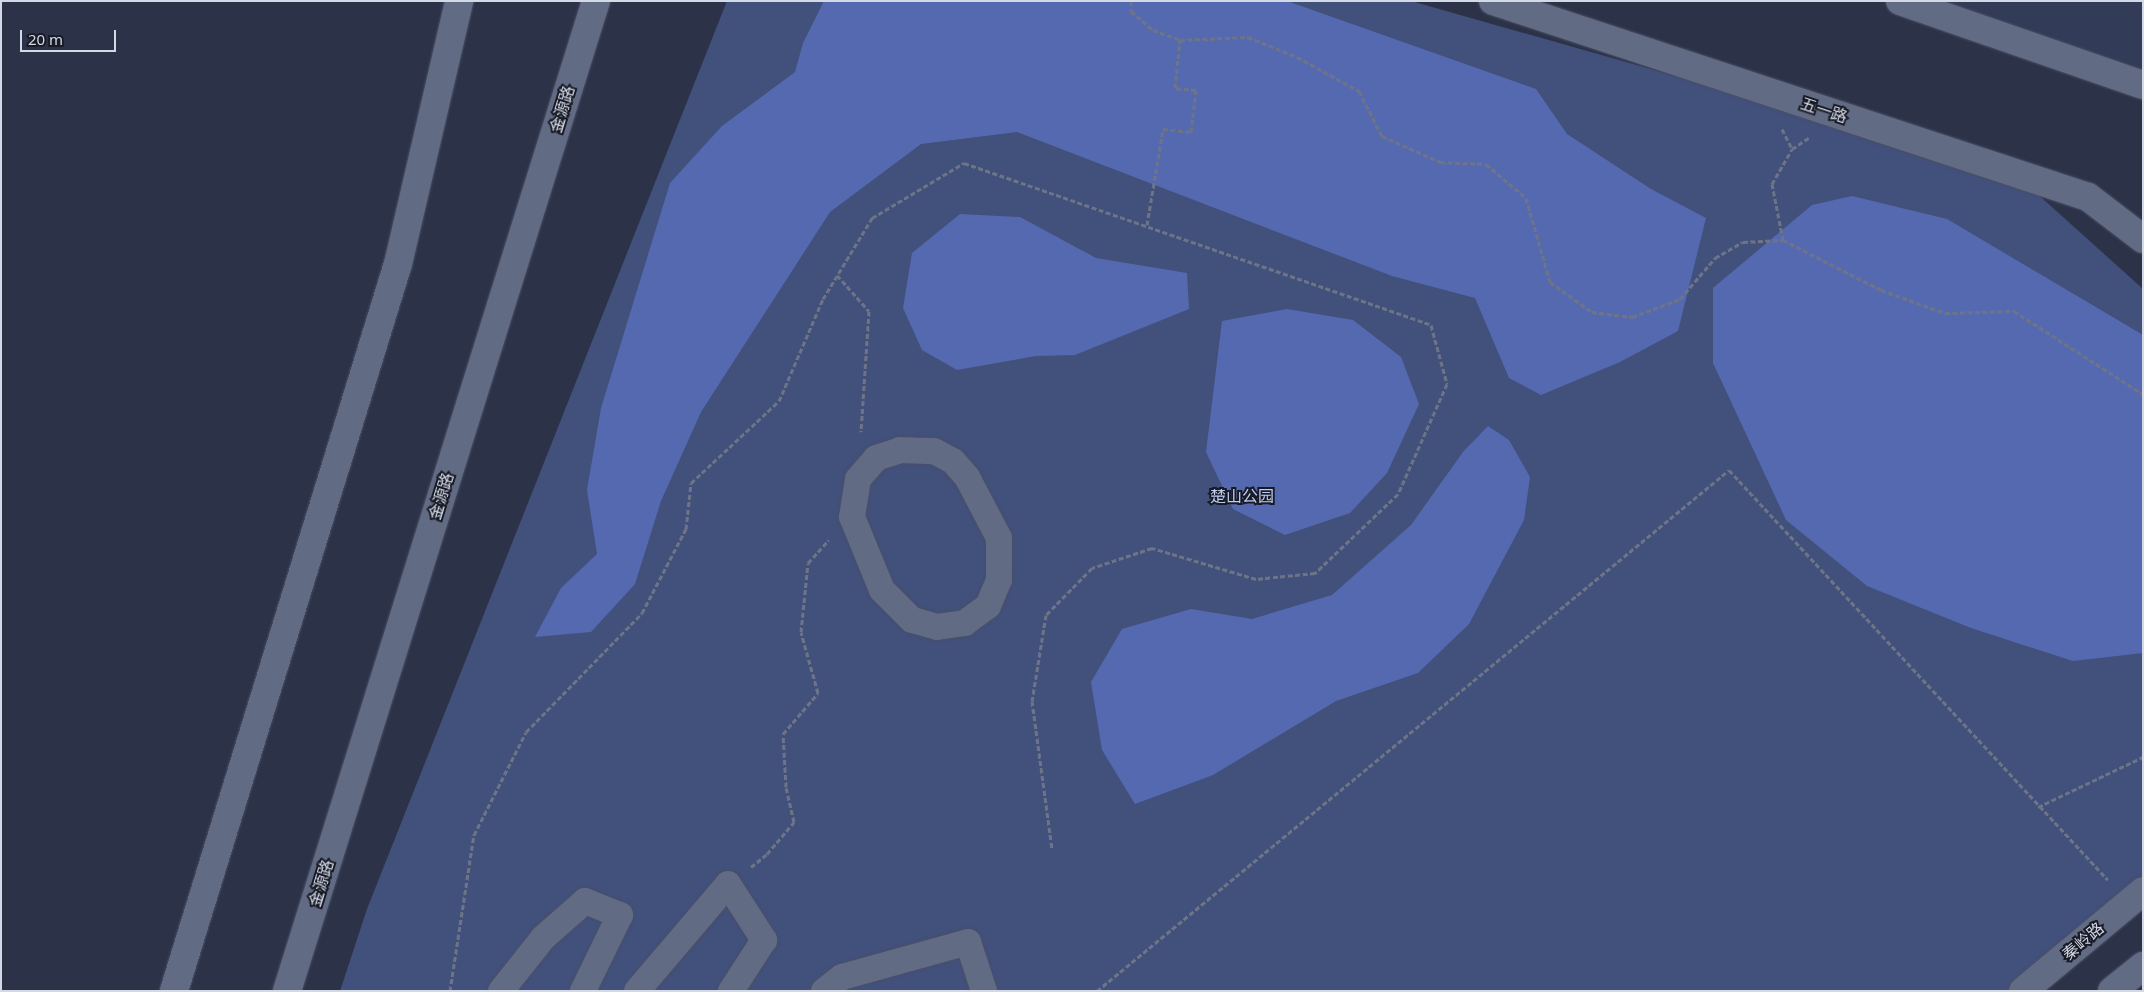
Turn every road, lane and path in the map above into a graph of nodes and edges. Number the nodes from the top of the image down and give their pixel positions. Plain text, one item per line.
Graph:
1 (459, 1) edge
2 (596, 1) edge
3 (1131, 1) edge
4 (1494, 1) edge
5 (1900, 1) edge
6 (1180, 40) junction
7 (2143, 85) edge
8 (1841, 116) junction
9 (1146, 225) dead end
10 (2143, 239) edge
11 (1783, 240) junction
12 (838, 275) dead end
13 (2143, 394) edge
14 (858, 479) junction
15 (852, 516) junction
16 (2143, 757) edge
17 (2038, 807) junction
18 (728, 884) junction
19 (2136, 897) edge
20 (2143, 966) edge
21 (174, 991) edge
22 (287, 991) edge
23 (501, 991) edge
24 (583, 991) edge
25 (637, 991) edge
26 (731, 991) edge
27 (824, 991) edge
28 (984, 991) edge
29 (1098, 991) edge
30 (2022, 991) edge
31 (2112, 991) edge

1 - 21 main road
2 - 22 main road, 金源路
3 - 6 path
4 - 8 main road, 五一路
5 - 7 main road
6 - 9 path
6 - 11 path
8 - 10 main road, 五一路
8 - 11 path
11 - 13 path
12 - 14 path
14 - 15 street
14 - 15 street
15 - 18 path
16 - 17 path
17 - 19 path
17 - 29 path
18 - 25 street
18 - 26 street
19 - 30 main road, 秦岭路
20 - 31 main road
23 - 24 street
27 - 28 street

